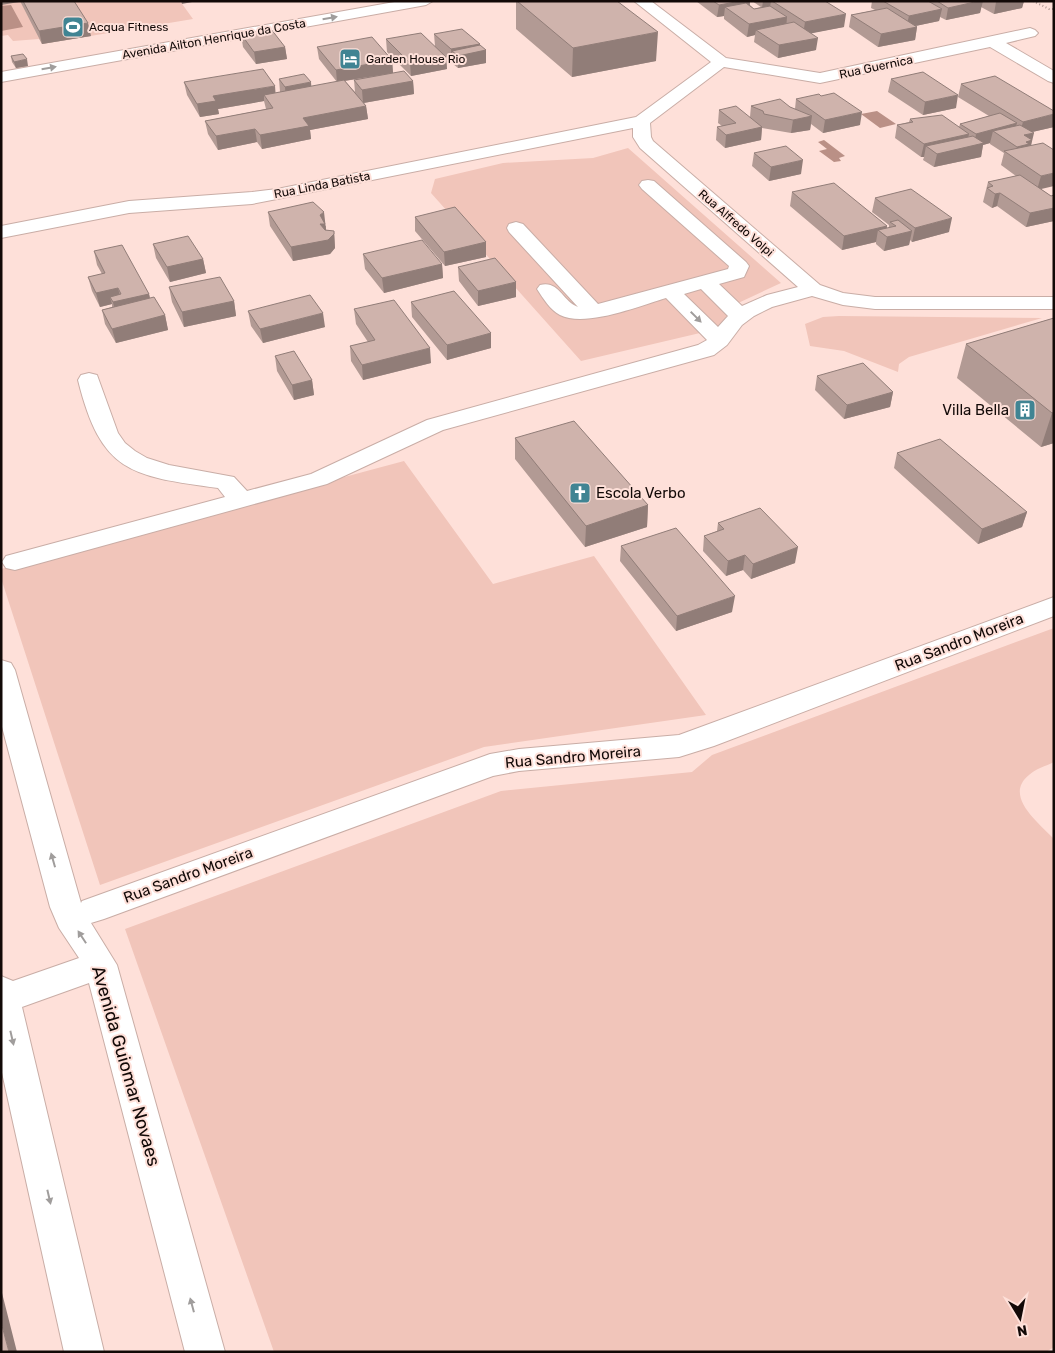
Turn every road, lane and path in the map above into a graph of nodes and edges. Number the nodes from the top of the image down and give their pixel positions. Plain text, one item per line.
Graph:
1 (426, 1) edge
2 (642, 1) edge
3 (1033, 1) edge
4 (1054, 9) edge
5 (1030, 34) dead end
6 (993, 42) junction
7 (722, 62) junction
8 (1040, 67) edge
9 (1, 77) edge
10 (1050, 84) edge
11 (641, 121) junction
12 (560, 136) junction
13 (646, 144) junction
14 (648, 185) dead end
15 (516, 228) dead end
16 (1, 232) edge
17 (706, 283) junction
18 (547, 289) dead end
19 (813, 289) junction
20 (671, 292) junction
21 (1054, 303) edge
22 (594, 312) junction
23 (740, 316) junction
24 (720, 341) junction
25 (89, 380) dead end
26 (241, 500) junction
27 (15, 562) dead end
28 (1054, 606) edge
29 (1, 670) edge
30 (93, 910) dead end
31 (101, 966) junction
32 (2, 997) edge
33 (84, 1352) edge
34 (205, 1352) edge

9 -> 1 street, Avenida Ailton Henrique da Costa
2 - 7 street
3 - 4 path
5 - 6 street, Rua Guernica
6 - 7 street, Rua Guernica
6 - 8 street
7 - 11 street
8 - 10 street
11 - 12 street, Rua Linda Batista
11 - 13 street
12 - 13 street
12 - 16 street, Rua Linda Batista
13 - 19 street, Rua Alfredo Volpi
14 - 17 street
15 - 22 street
17 - 20 street
17 - 23 street
18 - 22 street
19 - 21 street, Rua Alfredo Volpi
19 - 23 street
20 - 22 street
20 -> 24 street
23 - 24 street
24 - 26 street
25 - 26 street
26 - 27 street
28 - 30 street, Rua Sandro Moreira
31 -> 29 street, Avenida Guiomar Novaes
31 - 32 street
34 -> 31 street, Avenida Guiomar Novaes
32 -> 33 street

